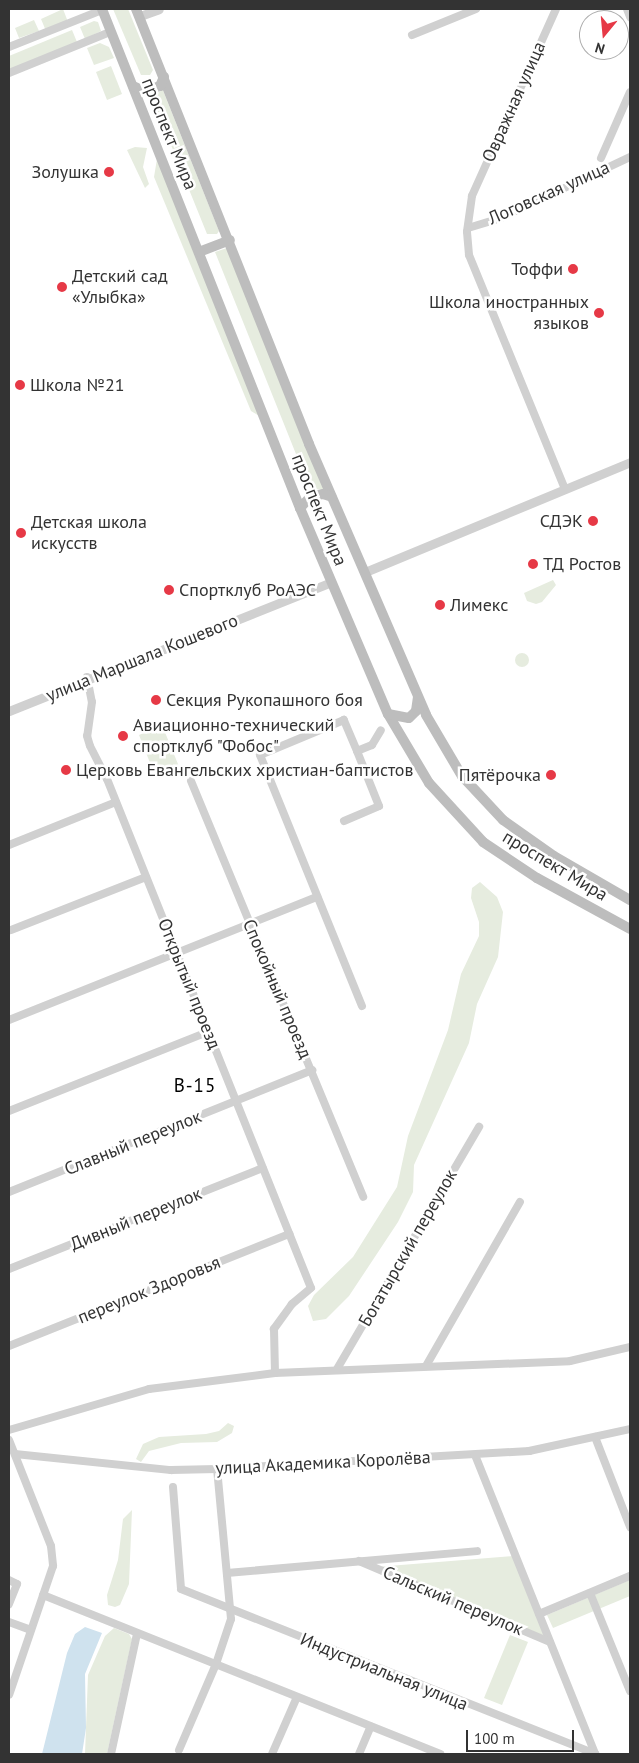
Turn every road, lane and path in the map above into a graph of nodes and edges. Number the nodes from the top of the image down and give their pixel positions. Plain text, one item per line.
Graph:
1 (159, 9) edge
2 (476, 9) edge
3 (556, 9) edge
4 (627, 9) edge
5 (102, 10) edge
6 (138, 13) edge
7 (630, 17) edge
8 (110, 32) junction
9 (412, 35) dead end
10 (9, 47) edge
11 (9, 73) edge
12 (164, 77) junction
13 (132, 86) junction
14 (630, 92) edge
15 (630, 157) edge
16 (601, 158) dead end
17 (468, 228) junction
18 (230, 240) junction
19 (199, 252) junction
20 (630, 463) edge
21 (564, 487) junction
22 (332, 497) junction
23 (300, 508) junction
24 (366, 573) junction
25 (330, 581) junction
26 (88, 678) junction
27 (418, 697) junction
28 (9, 710) edge
29 (388, 714) junction
30 (381, 730) dead end
31 (357, 751) junction
32 (191, 781) dead end
33 (116, 802) junction
34 (344, 821) dead end
35 (9, 845) edge
36 (146, 877) junction
37 (317, 897) junction
38 (630, 900) edge
39 (250, 923) junction
40 (630, 928) edge
41 (11, 930) dead end
42 (176, 953) junction
43 (362, 1006) dead end
44 (9, 1020) edge
45 (208, 1032) junction
46 (312, 1070) junction
47 (236, 1102) junction
48 (9, 1111) edge
49 (479, 1128) dead end
50 (263, 1168) junction
51 (9, 1192) edge
52 (363, 1197) dead end
53 (520, 1202) dead end
54 (289, 1234) junction
55 (9, 1269) edge
56 (9, 1346) edge
57 (630, 1347) edge
58 (426, 1366) junction
59 (337, 1369) junction
60 (275, 1373) junction
61 (630, 1429) edge
62 (9, 1430) edge
63 (595, 1437) junction
64 (9, 1440) edge
65 (14, 1454) junction
66 (475, 1456) junction
67 (217, 1469) junction
68 (173, 1487) dead end
69 (630, 1527) edge
70 (477, 1551) dead end
71 (356, 1560) junction
72 (227, 1573) junction
73 (630, 1576) edge
74 (9, 1580) edge
75 (590, 1593) junction
76 (43, 1595) junction
77 (9, 1604) edge
78 (230, 1610) junction
79 (539, 1614) junction
80 (9, 1622) edge
81 (31, 1630) junction
82 (137, 1634) junction
83 (550, 1642) junction
84 (216, 1664) junction
85 (630, 1691) edge
86 (9, 1696) edge
87 (297, 1697) junction
88 (371, 1726) junction
89 (179, 1750) dead end
90 (112, 1754) edge
91 (272, 1754) edge
92 (359, 1754) edge
93 (440, 1754) edge
94 (595, 1754) edge

1 - 6 street
2 - 9 street
3 - 17 street, Овражная улица
4 - 7 street
5 - 8 main road, проспект Мира
5 - 10 street
6 - 12 main road, проспект Мира
8 - 11 street
8 - 13 main road, проспект Мира
12 - 13 main road
12 - 18 main road, проспект Мира
13 - 19 main road, проспект Мира
14 - 16 street, Логовская улица
15 - 17 street, Логовская улица
17 - 21 street, Овражная улица
18 - 19 main road
18 - 22 main road, проспект Мира
19 - 23 main road, проспект Мира
20 - 21 street
20 - 24 street
21 - 24 street
22 - 23 main road
22 - 24 main road, проспект Мира
23 - 25 main road, проспект Мира
24 - 27 main road, проспект Мира
25 - 26 street, улица Маршала Кошевого
25 - 29 main road, проспект Мира
26 - 28 street, улица Маршала Кошевого
26 - 33 street, Открытый проезд
27 - 29 main road
27 - 38 main road, проспект Мира
29 - 40 main road, проспект Мира
30 - 31 street
31 - 34 street
31 - 37 street
32 - 39 street, Спокойный проезд
33 - 35 street
33 - 36 street, Открытый проезд
36 - 41 street
36 - 42 street, Открытый проезд
37 - 39 street
37 - 43 street
39 - 42 street
39 - 46 street, Спокойный проезд
42 - 44 street
42 - 45 street, Открытый проезд
45 - 47 street, Открытый проезд
45 - 48 street
46 - 47 street, Славный переулок
46 - 52 street, Спокойный проезд
47 - 50 street, Открытый проезд
47 - 51 street, Славный переулок
49 - 59 street, Богатырский переулок
50 - 54 street, Открытый проезд
50 - 55 street, Дивный переулок
53 - 58 street
54 - 56 street, переулок Здоровья
54 - 60 street, Открытый проезд
57 - 58 street
58 - 59 street
59 - 60 street
60 - 62 street
61 - 63 street, улица Академика Королёва
63 - 66 street, улица Академика Королёва
63 - 69 street
64 - 65 street
65 - 67 street, улица Академика Королёва
65 - 76 street
66 - 67 street, улица Академика Королёва
66 - 79 street, Индустриальная улица
67 - 72 street
68 - 78 street, Индустриальная улица
70 - 71 street, Сальский переулок
71 - 72 street, Сальский переулок
71 - 83 street, Сальский переулок
72 - 78 street
73 - 75 street
74 - 77 street
75 - 79 street
75 - 85 street
76 - 81 street
76 - 82 street
78 - 84 street
78 - 94 street, Индустриальная улица
79 - 83 street, Индустриальная улица
80 - 81 street
81 - 86 street
82 - 84 street
82 - 90 street
83 - 94 street, Индустриальная улица
84 - 87 street
84 - 89 street
87 - 88 street
87 - 91 street
88 - 92 street
88 - 93 street

